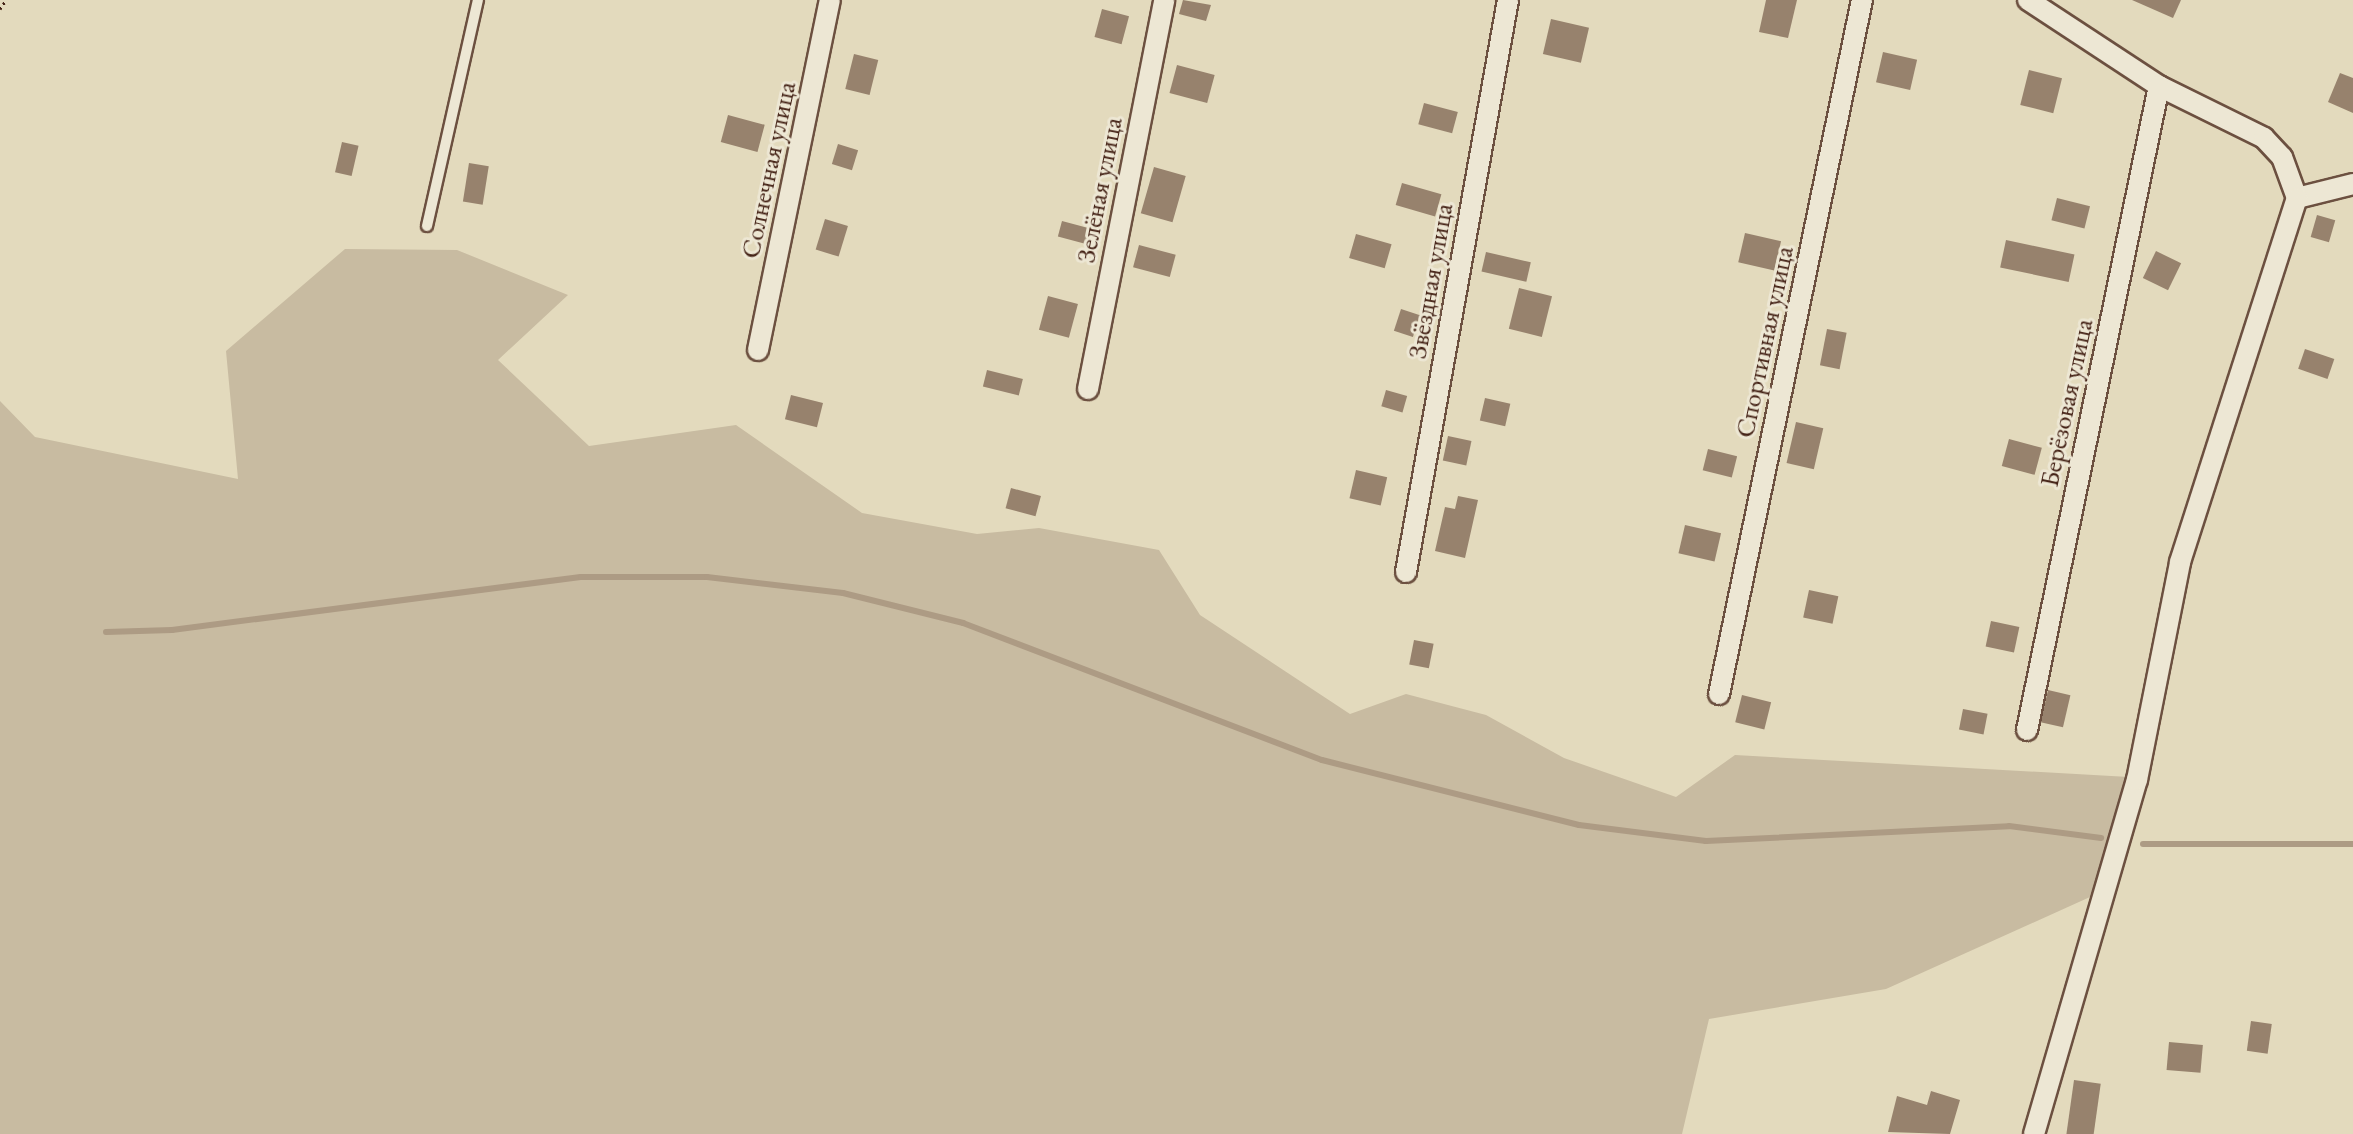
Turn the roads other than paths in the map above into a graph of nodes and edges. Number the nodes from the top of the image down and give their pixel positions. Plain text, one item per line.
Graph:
1 (478, 0) edge
2 (830, 0) edge
3 (1164, 0) edge
4 (1508, 0) edge
5 (1862, 0) edge
6 (2028, 0) edge
7 (2159, 86) junction
8 (2353, 184) edge
9 (2297, 198) junction
10 (427, 226) dead end
11 (758, 350) dead end
12 (1088, 389) dead end
13 (1406, 572) dead end
14 (1719, 694) dead end
15 (2027, 730) dead end
16 (2034, 1134) edge

1 - 10 lane
2 - 11 street, Солнечная улица
3 - 12 street, Зелёная улица
4 - 13 street, Звёздная улица
5 - 14 street, Спортивная улица
6 - 7 street
7 - 9 street
7 - 15 street, Берёзовая улица
8 - 9 street
9 - 16 street

